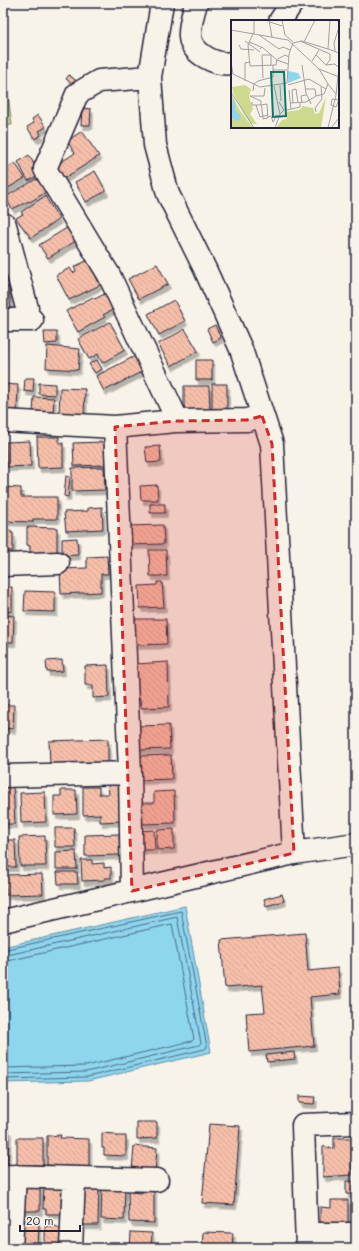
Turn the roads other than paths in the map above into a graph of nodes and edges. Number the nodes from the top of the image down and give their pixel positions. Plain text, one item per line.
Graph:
1 (162, 3) edge
2 (196, 3) edge
3 (292, 3) edge
4 (281, 20) edge
5 (231, 63) edge
6 (150, 77) junction
7 (3, 224) edge
8 (3, 320) edge
9 (262, 416) junction
10 (3, 421) edge
11 (175, 421) junction
12 (115, 427) junction
13 (58, 563) dead end
14 (3, 565) edge
15 (130, 773) junction
16 (3, 776) edge
17 (356, 844) edge
18 (294, 853) junction
19 (132, 891) junction
20 (3, 921) edge
21 (356, 1123) edge
22 (9, 1176) edge
23 (74, 1178) junction
24 (157, 1180) dead end
25 (356, 1234) edge
26 (307, 1241) edge
27 (12, 1248) edge
28 (71, 1248) edge

1 - 6 street
2 - 5 street
3 - 4 street
6 - 9 street
6 - 11 street
7 - 8 street
9 - 11 street
9 - 18 street
10 - 12 street
11 - 12 street
12 - 15 street
13 - 14 street
15 - 16 street
15 - 19 street
17 - 18 street
18 - 19 street
19 - 20 street
21 - 26 street
22 - 23 street
22 - 27 street
23 - 24 street
23 - 28 street
25 - 26 street

